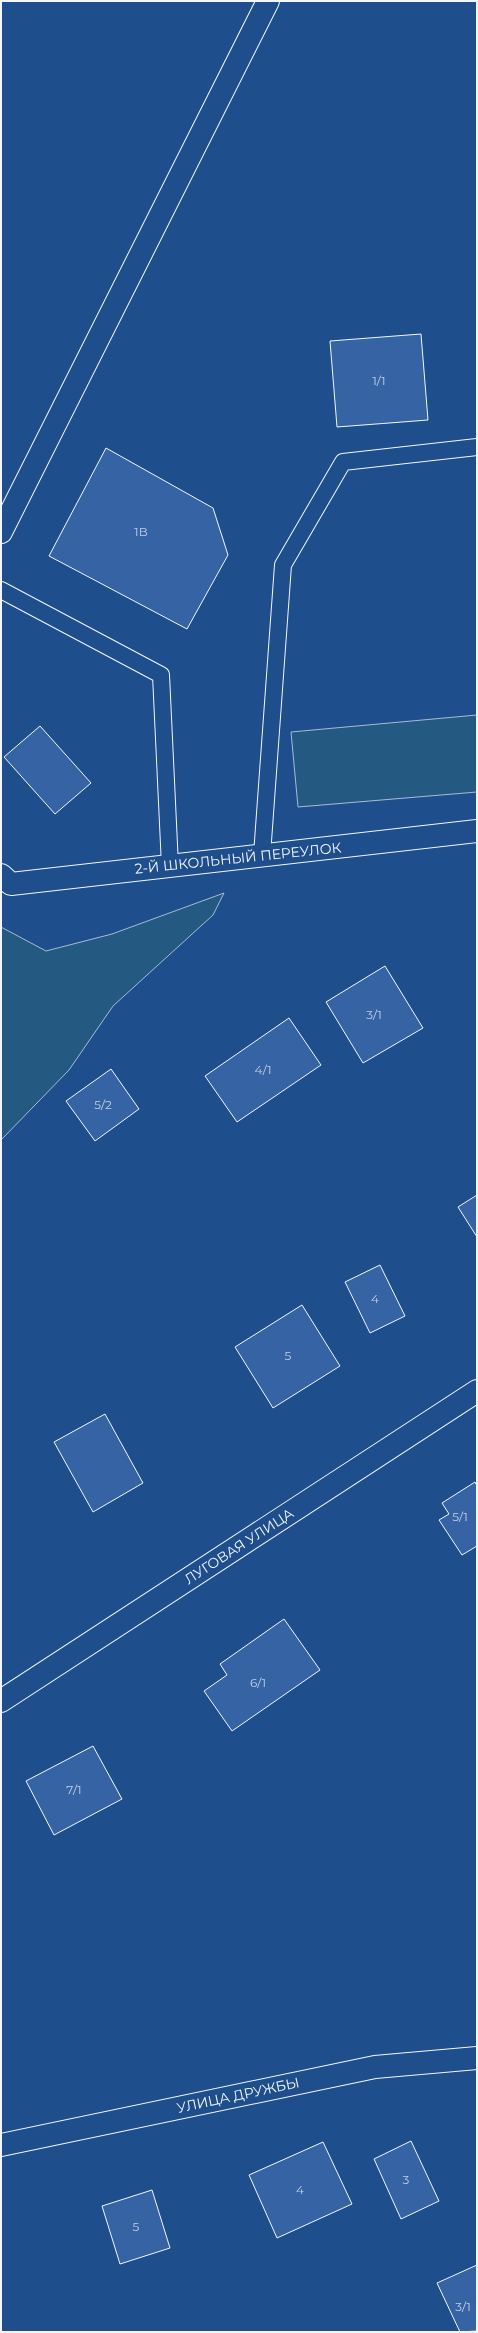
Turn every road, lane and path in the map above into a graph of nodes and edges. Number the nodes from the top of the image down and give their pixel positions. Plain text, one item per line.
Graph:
1 (268, 1) edge
2 (477, 447) edge
3 (1, 532) edge
4 (1, 590) edge
5 (477, 831) edge
6 (262, 855) junction
7 (170, 866) junction
8 (1, 876) edge
9 (477, 1391) edge
10 (1, 1701) edge
11 (477, 2058) edge
12 (1, 2144) edge

1 - 3 street
2 - 6 lane
4 - 7 lane
5 - 6 street, 2-Й ШКОЛЬНЫЙ ПЕРЕУЛОК
6 - 7 street, 2-Й ШКОЛЬНЫЙ ПЕРЕУЛОК
7 - 8 street, 2-Й ШКОЛЬНЫЙ ПЕРЕУЛОК
9 - 10 street, ЛУГОВАЯ УЛИЦА
11 - 12 street, УЛИЦА ДРУЖБЫ

